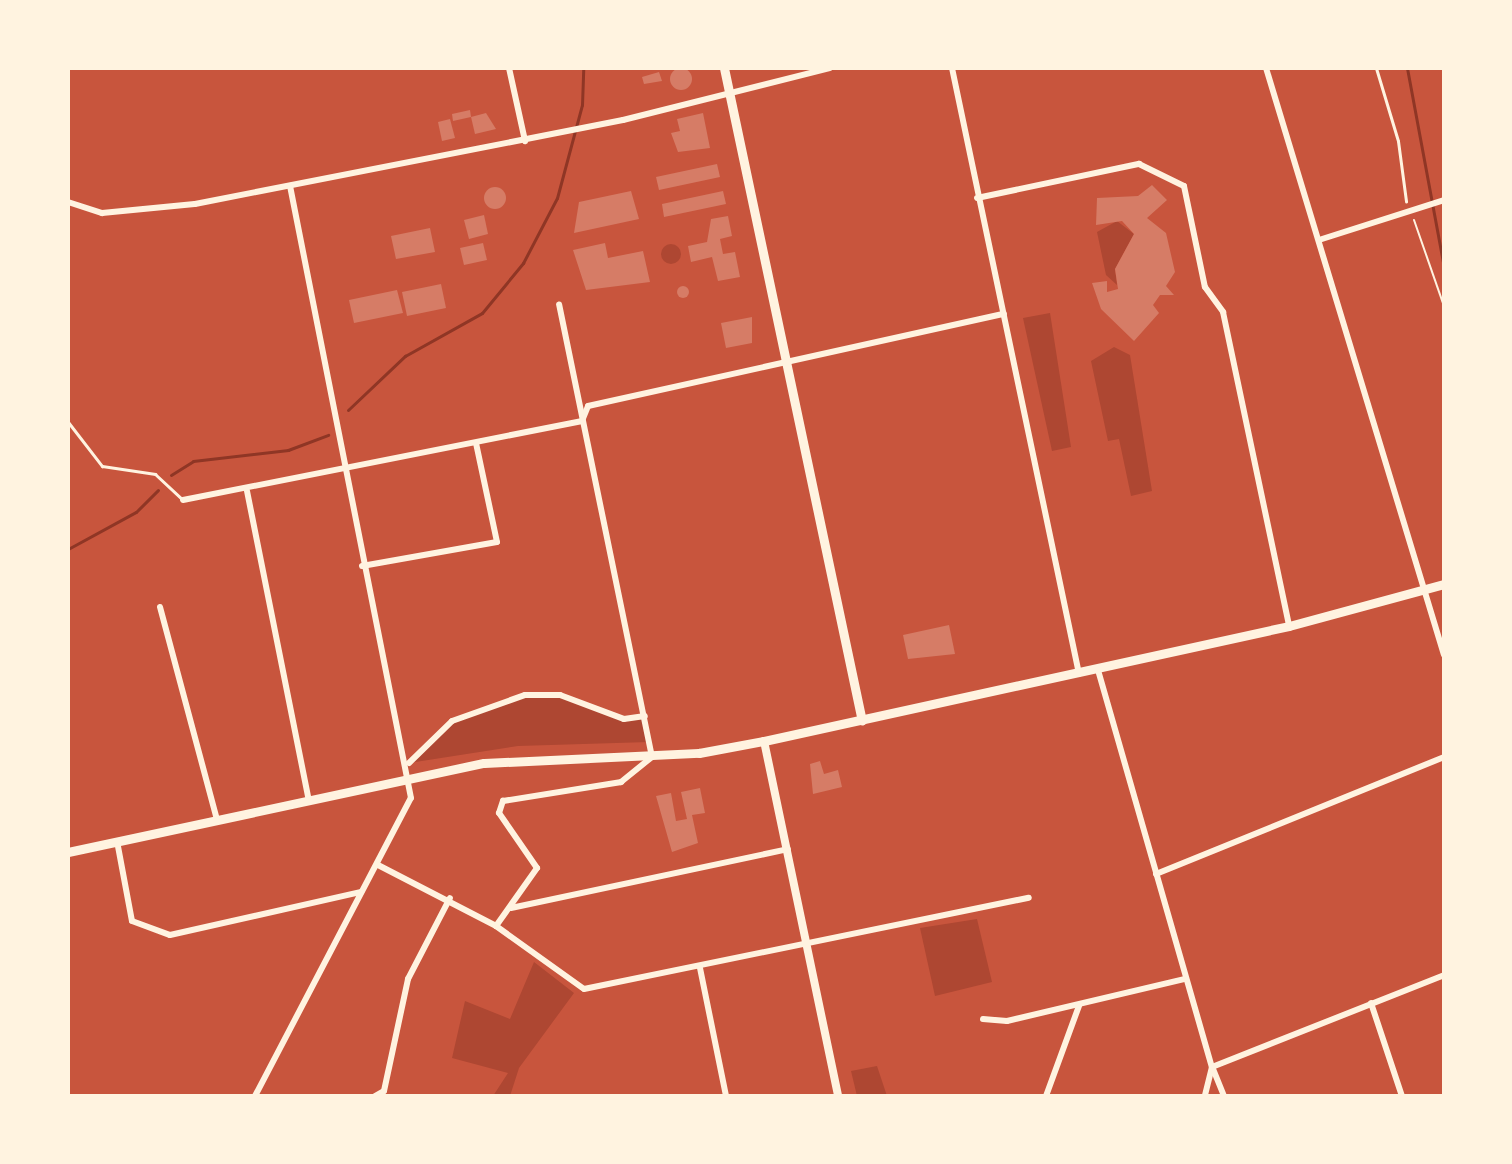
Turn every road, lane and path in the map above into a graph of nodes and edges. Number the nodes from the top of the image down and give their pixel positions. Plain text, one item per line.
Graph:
1 (509, 68) edge
2 (724, 68) edge
3 (830, 68) edge
4 (952, 68) edge
5 (1266, 68) edge
6 (1376, 68) edge
7 (730, 95) junction
8 (525, 141) junction
9 (290, 186) junction
10 (977, 198) junction
11 (1444, 200) edge
12 (1406, 201) dead end
13 (68, 202) edge
14 (1414, 220) dead end
15 (1322, 239) junction
16 (559, 304) dead end
17 (1444, 306) edge
18 (1004, 314) junction
19 (788, 364) junction
20 (582, 421) junction
21 (68, 422) edge
22 (476, 443) junction
23 (343, 469) junction
24 (247, 491) junction
25 (183, 500) joint
26 (362, 566) junction
27 (1444, 584) edge
28 (1424, 591) junction
29 (160, 607) dead end
30 (1289, 626) junction
31 (1444, 655) edge
32 (1098, 670) junction
33 (1079, 674) junction
34 (645, 716) junction
35 (862, 721) junction
36 (764, 741) junction
37 (652, 757) junction
38 (1444, 757) edge
39 (409, 763) junction
40 (411, 778) junction
41 (309, 801) junction
42 (217, 820) junction
43 (117, 841) junction
44 (788, 849) junction
45 (68, 852) edge
46 (378, 865) junction
47 (1156, 874) junction
48 (361, 892) junction
49 (450, 898) junction
50 (1029, 898) dead end
51 (511, 908) junction
52 (496, 926) junction
53 (808, 948) junction
54 (700, 968) junction
55 (1444, 975) edge
56 (1185, 979) junction
57 (1371, 1003) junction
58 (1079, 1006) junction
59 (983, 1019) dead end
60 (1212, 1067) junction
61 (384, 1091) junction
62 (255, 1096) edge
63 (375, 1096) edge
64 (392, 1096) edge
65 (726, 1096) edge
66 (838, 1096) edge
67 (1046, 1096) edge
68 (1205, 1096) edge
69 (1224, 1096) edge
70 (1402, 1096) edge

1 - 8 street
2 - 7 main road
3 - 7 street
4 - 10 street
5 - 15 street
6 - 12 lane
7 - 8 street
7 - 19 main road
8 - 9 street
9 - 13 street
9 - 23 street
10 - 18 street
10 - 30 street
11 - 15 street
14 - 17 path
15 - 28 street
16 - 20 street
18 - 19 street
18 - 33 street
19 - 20 street
19 - 35 main road
20 - 22 street
20 - 34 street
21 - 25 lane
22 - 23 street
22 - 26 street
23 - 24 street
23 - 26 street
24 - 25 street
24 - 41 street
26 - 39 street
27 - 28 main road
28 - 30 main road
28 - 31 street
29 - 42 street
30 - 32 main road
32 - 33 main road
32 - 47 street
33 - 35 main road
34 - 37 street
34 - 39 street
35 - 36 main road
36 - 37 main road
36 - 44 street
37 - 40 main road
37 - 51 street
38 - 47 street
39 - 40 street
40 - 41 main road
40 - 46 street
41 - 42 main road
42 - 43 main road
43 - 45 main road
43 - 48 street
44 - 51 street
44 - 53 street
46 - 48 street
46 - 49 street
47 - 56 street
48 - 62 street
49 - 52 street
49 - 61 street
50 - 53 street
51 - 52 street
52 - 54 street
53 - 54 street
53 - 66 street
54 - 65 street
55 - 57 street
56 - 58 street
56 - 60 street
57 - 60 street
57 - 70 street
58 - 59 street
58 - 67 street
60 - 68 street
60 - 69 street
61 - 63 street
61 - 64 street

